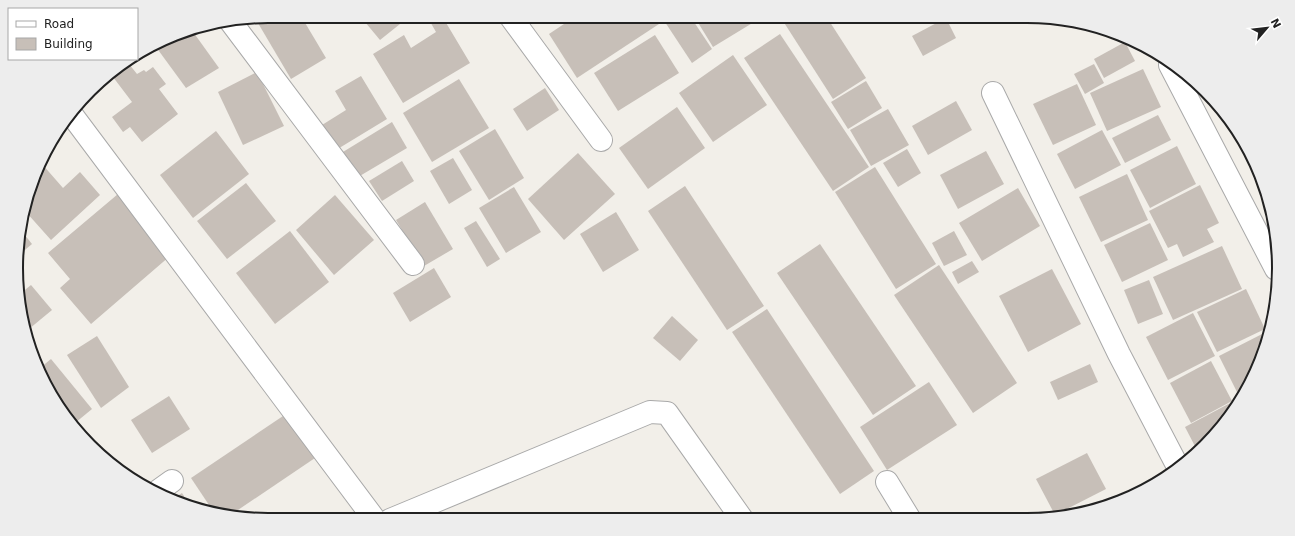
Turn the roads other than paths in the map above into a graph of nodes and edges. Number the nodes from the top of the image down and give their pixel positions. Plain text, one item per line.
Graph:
1 (515, 23) edge
2 (234, 25) edge
3 (1174, 72) edge
4 (993, 93) dead end
5 (75, 118) edge
6 (601, 140) dead end
7 (1272, 261) edge
8 (413, 264) dead end
9 (1176, 462) edge
10 (887, 482) dead end
11 (370, 513) edge
12 (407, 513) edge
13 (738, 513) edge
14 (905, 513) edge

1 - 6 street
2 - 8 street
3 - 7 street
4 - 9 street
5 - 11 street
10 - 14 street
12 - 13 street

